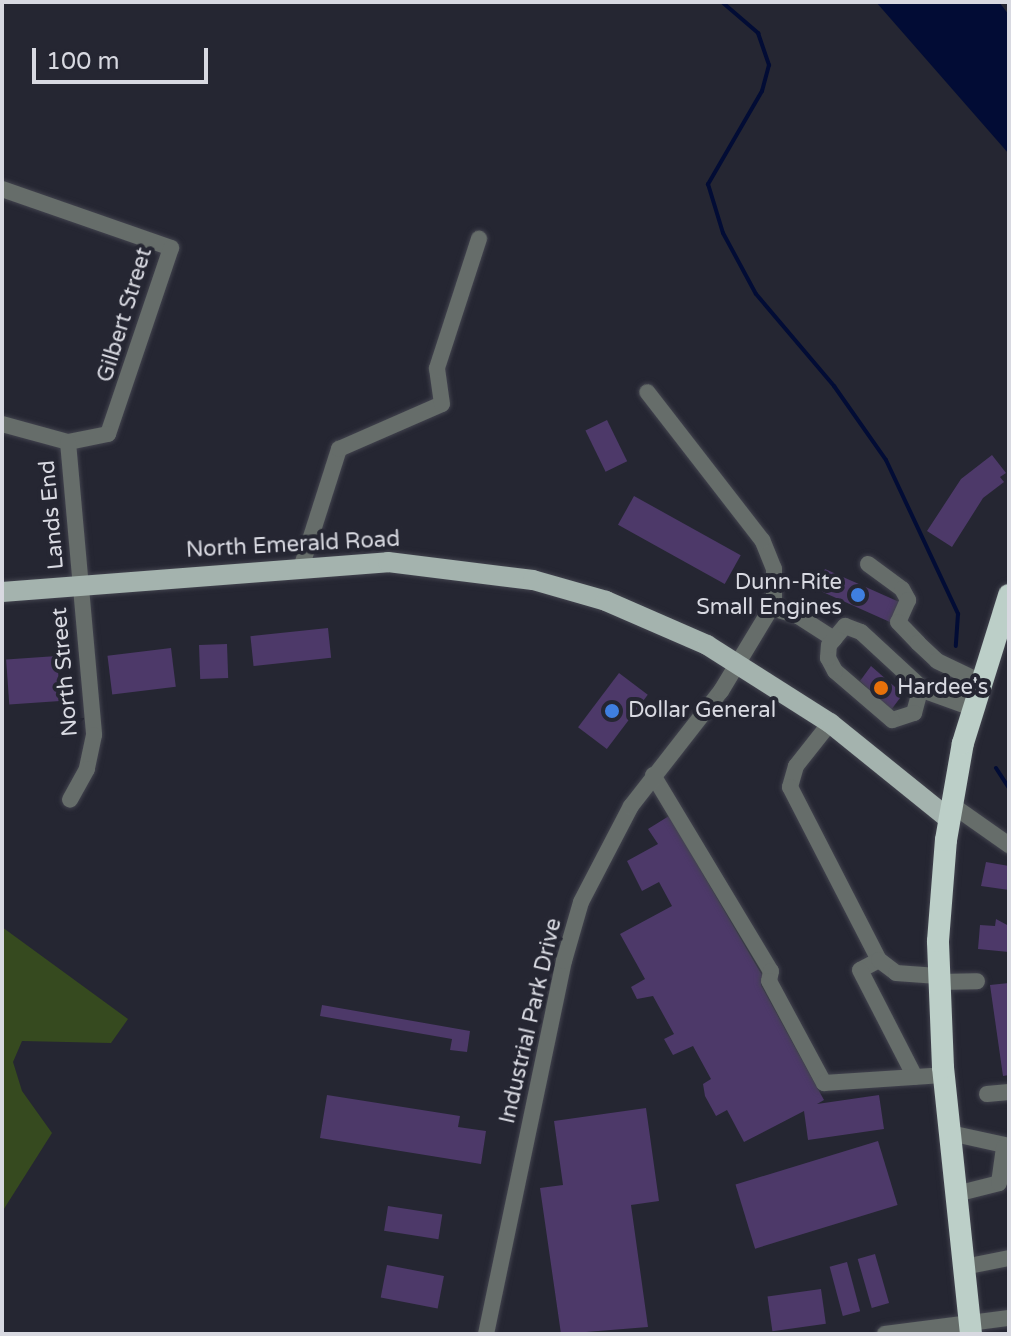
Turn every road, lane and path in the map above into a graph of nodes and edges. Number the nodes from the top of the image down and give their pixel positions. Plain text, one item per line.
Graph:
1 (2, 189) edge
2 (479, 239) dead end
3 (647, 392) dead end
4 (2, 424) edge
5 (68, 442) junction
6 (868, 564) dead end
7 (302, 565) junction
8 (79, 583) junction
9 (2, 592) edge
10 (1009, 595) edge
11 (772, 608) junction
12 (834, 639) junction
13 (738, 666) junction
14 (979, 681) junction
15 (921, 687) junction
16 (972, 708) junction
17 (830, 723) junction
18 (653, 775) junction
19 (70, 800) dead end
20 (950, 812) junction
21 (1009, 845) edge
22 (879, 960) junction
23 (938, 979) junction
24 (977, 981) dead end
25 (943, 1075) junction
26 (915, 1077) junction
27 (1009, 1092) edge
28 (987, 1094) dead end
29 (950, 1133) junction
30 (1006, 1146) edge
31 (956, 1194) junction
32 (1009, 1258) edge
33 (964, 1267) junction
34 (1009, 1318) edge
35 (971, 1328) edge
36 (486, 1334) edge
37 (885, 1334) edge

1 - 5 street, Gilbert Street
2 - 7 street
3 - 11 street
4 - 5 street
5 - 8 street, Lands End
6 - 14 street
7 - 8 main road, North Emerald Road
7 - 13 main road, North Emerald Road
8 - 9 main road, North Emerald Road
8 - 19 street, North Street
10 - 14 highway
11 - 12 street
11 - 13 street, Industrial Park Drive
12 - 15 street
12 - 15 street
13 - 17 main road, North Emerald Road
13 - 18 street, Industrial Park Drive
14 - 16 highway
15 - 16 street
16 - 20 highway
17 - 20 main road, North Emerald Road
17 - 22 street
18 - 26 street
18 - 36 street, Industrial Park Drive
20 - 21 street
20 - 23 highway
22 - 23 street
22 - 26 street
23 - 24 street
23 - 25 highway
25 - 26 street
25 - 29 highway
27 - 28 street
29 - 30 street
29 - 31 highway
30 - 31 street
31 - 33 highway
32 - 33 street
33 - 35 highway
34 - 35 street
35 - 37 street

